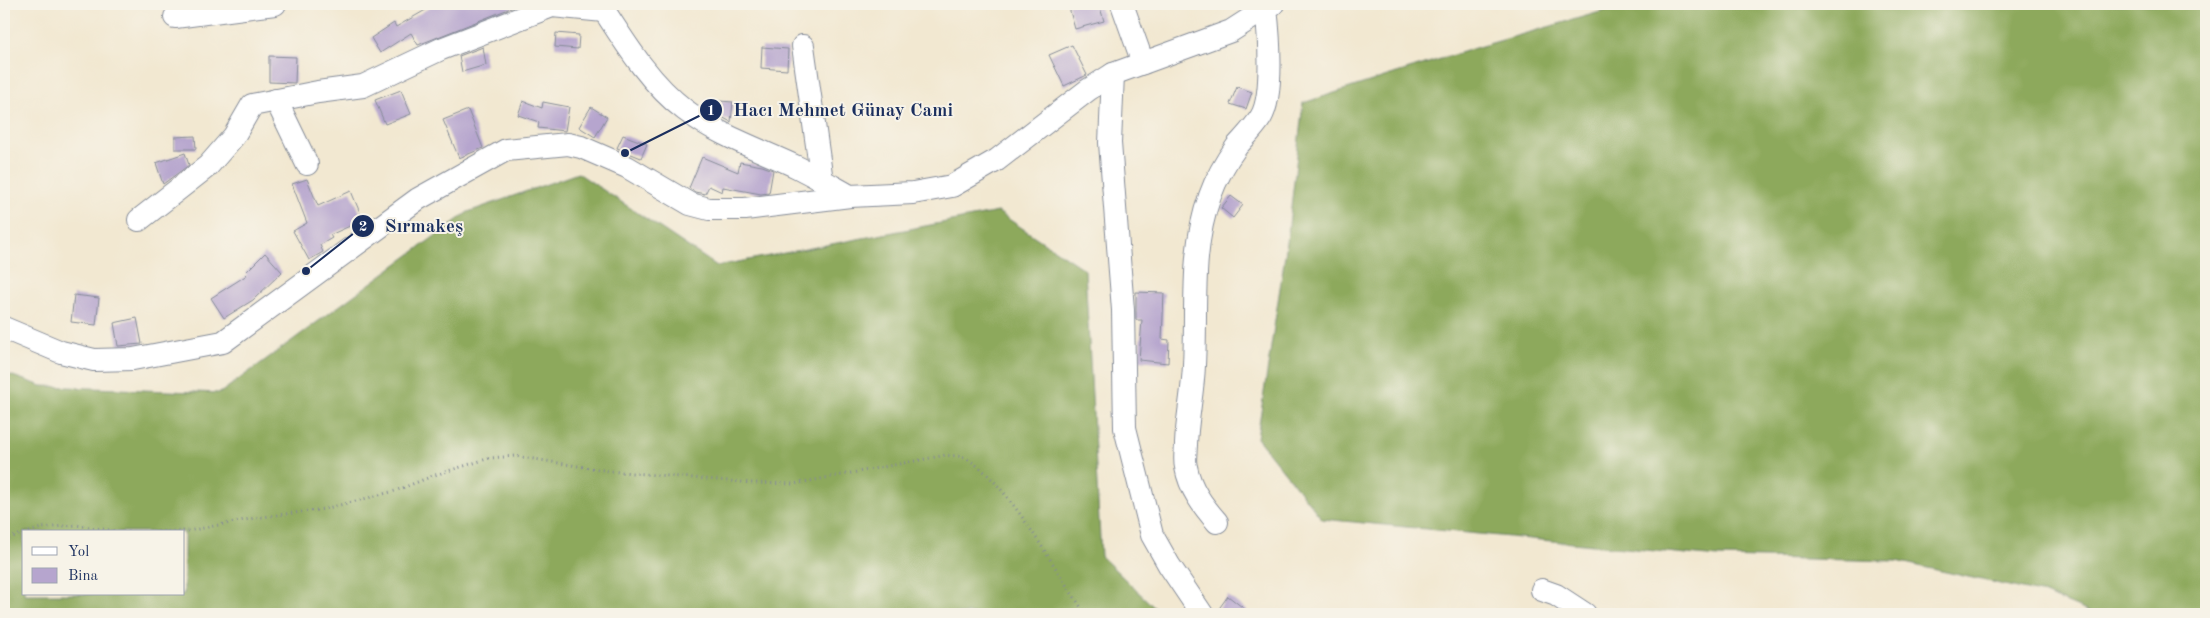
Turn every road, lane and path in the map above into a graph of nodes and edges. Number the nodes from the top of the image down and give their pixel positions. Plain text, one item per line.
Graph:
1 (275, 4) edge
2 (1122, 4) edge
3 (1270, 6) edge
4 (602, 7) edge
5 (175, 18) dead end
6 (803, 46) dead end
7 (1142, 63) junction
8 (1113, 74) junction
9 (276, 100) junction
10 (307, 164) dead end
11 (822, 181) junction
12 (850, 196) junction
13 (139, 220) dead end
14 (4, 328) edge
15 (1217, 522) dead end
16 (35, 530) edge
17 (109, 530) edge
18 (185, 531) edge
19 (22, 535) edge
20 (4, 540) edge
21 (1542, 590) dead end
22 (1086, 614) edge
23 (1202, 614) edge
24 (1585, 614) edge

1 - 5 street
2 - 7 street
3 - 7 street
3 - 15 street
4 - 9 street
4 - 11 street
6 - 11 street
7 - 8 street
8 - 12 street
8 - 23 street
9 - 10 street
9 - 13 street
11 - 12 street
12 - 14 street
16 - 17 path
18 - 22 path
19 - 20 path
21 - 24 street

